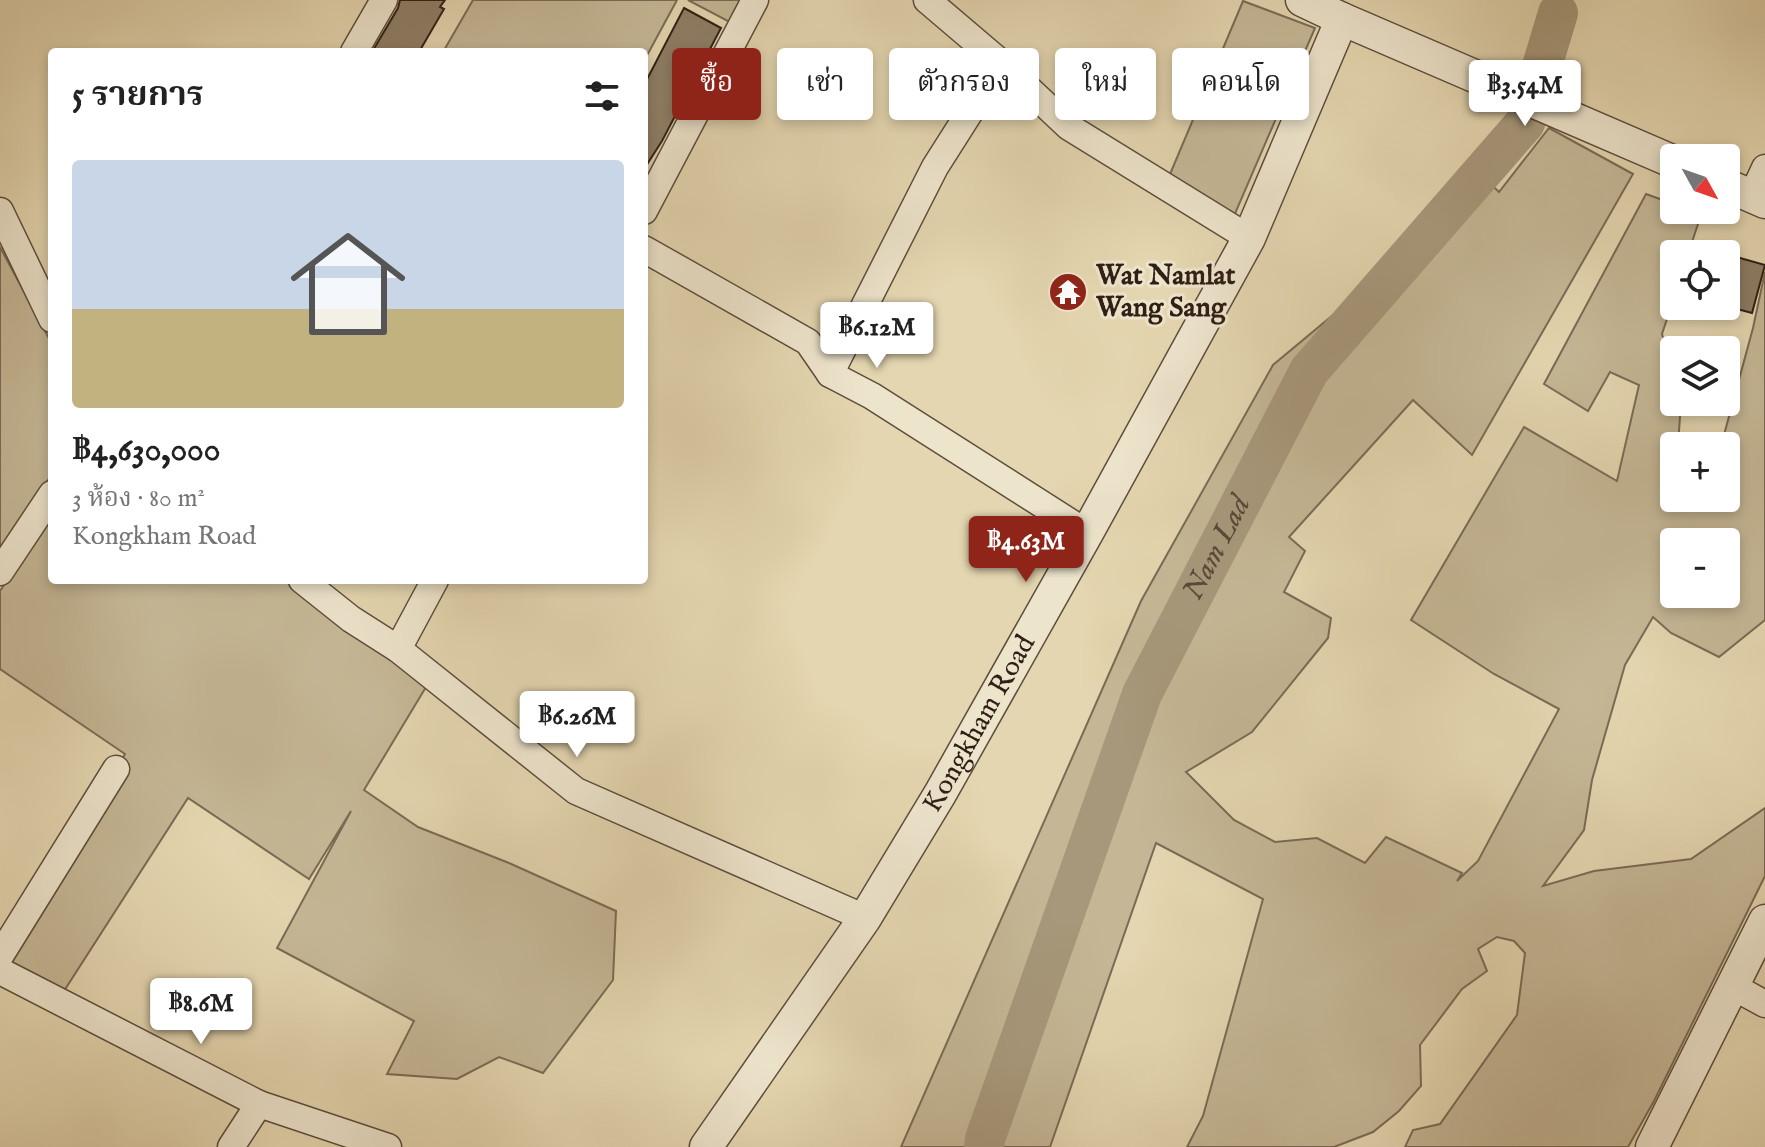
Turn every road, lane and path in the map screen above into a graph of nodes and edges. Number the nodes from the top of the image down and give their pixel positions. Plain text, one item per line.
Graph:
1 (384, 0) edge
2 (755, 0) edge
3 (927, 0) edge
4 (1308, 1) edge
5 (1342, 19) junction
6 (356, 48) edge
7 (983, 48) edge
8 (1039, 99) edge
9 (965, 120) edge
10 (1660, 156) edge
11 (648, 203) edge
12 (0, 211) edge
13 (1249, 238) junction
14 (648, 251) edge
15 (48, 311) edge
16 (830, 374) junction
17 (48, 500) edge
18 (1087, 533) junction
19 (0, 572) edge
20 (307, 584) edge
21 (433, 584) edge
22 (398, 649) junction
23 (116, 769) dead end
24 (865, 918) junction
25 (1765, 921) edge
26 (0, 956) edge
27 (0, 971) edge
28 (1732, 986) junction
29 (1765, 1004) edge
30 (259, 1104) junction
31 (231, 1147) edge
32 (388, 1147) edge
33 (706, 1147) edge
34 (1652, 1147) edge

1 - 6 street
2 - 11 street
3 - 7 street
4 - 5 street
5 - 10 street
5 - 13 street, Kongkham Road
8 - 13 street
9 - 16 street
12 - 15 street
13 - 18 street, Kongkham Road
14 - 16 street
16 - 18 street
17 - 19 street
18 - 24 street, Kongkham Road
20 - 22 street
21 - 22 street
22 - 24 street
23 - 26 street
24 - 33 street, Kongkham Road
25 - 28 street
27 - 30 street
28 - 29 street
28 - 34 street
30 - 31 street
30 - 32 street

